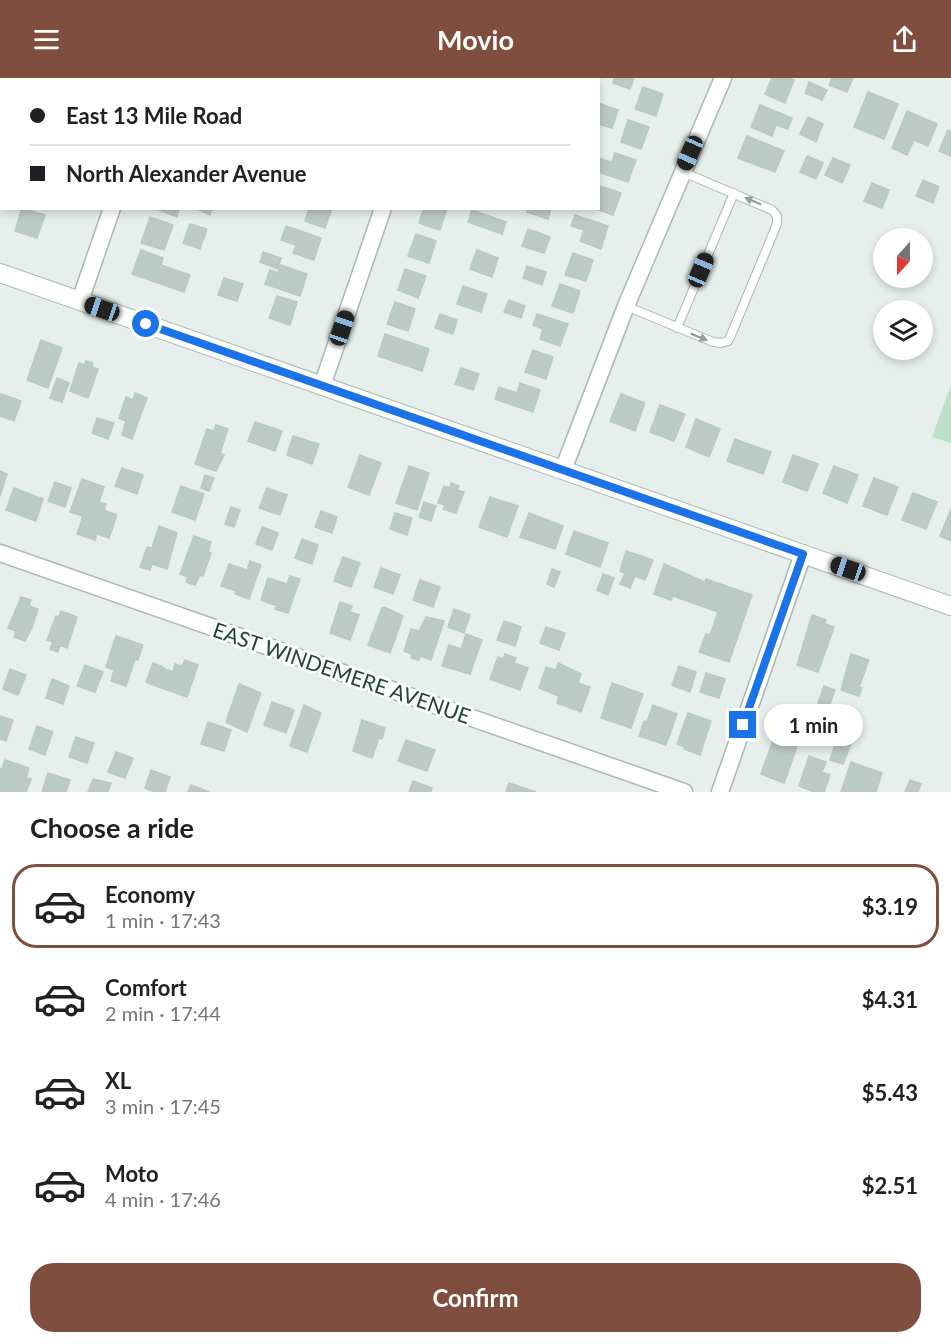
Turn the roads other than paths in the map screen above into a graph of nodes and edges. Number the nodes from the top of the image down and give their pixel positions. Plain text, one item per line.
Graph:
1 (723, 78) edge
2 (681, 171) junction
3 (734, 194) junction
4 (111, 210) edge
5 (382, 210) edge
6 (0, 273) edge
7 (80, 301) junction
8 (626, 306) junction
9 (677, 328) junction
10 (322, 386) junction
11 (563, 470) junction
12 (0, 553) edge
13 (803, 554) junction
14 (951, 606) edge
15 (684, 792) edge
16 (720, 792) edge

1 - 2 street
2 - 3 lane
2 - 8 street
3 - 9 lane
9 -> 3 lane
4 - 7 street
5 - 10 street
6 - 7 main road
7 - 10 main road
8 - 9 lane
8 - 11 street
10 - 11 main road
11 - 13 main road
12 - 15 street, EAST WINDEMERE AVENUE
13 - 14 main road
13 - 16 street

